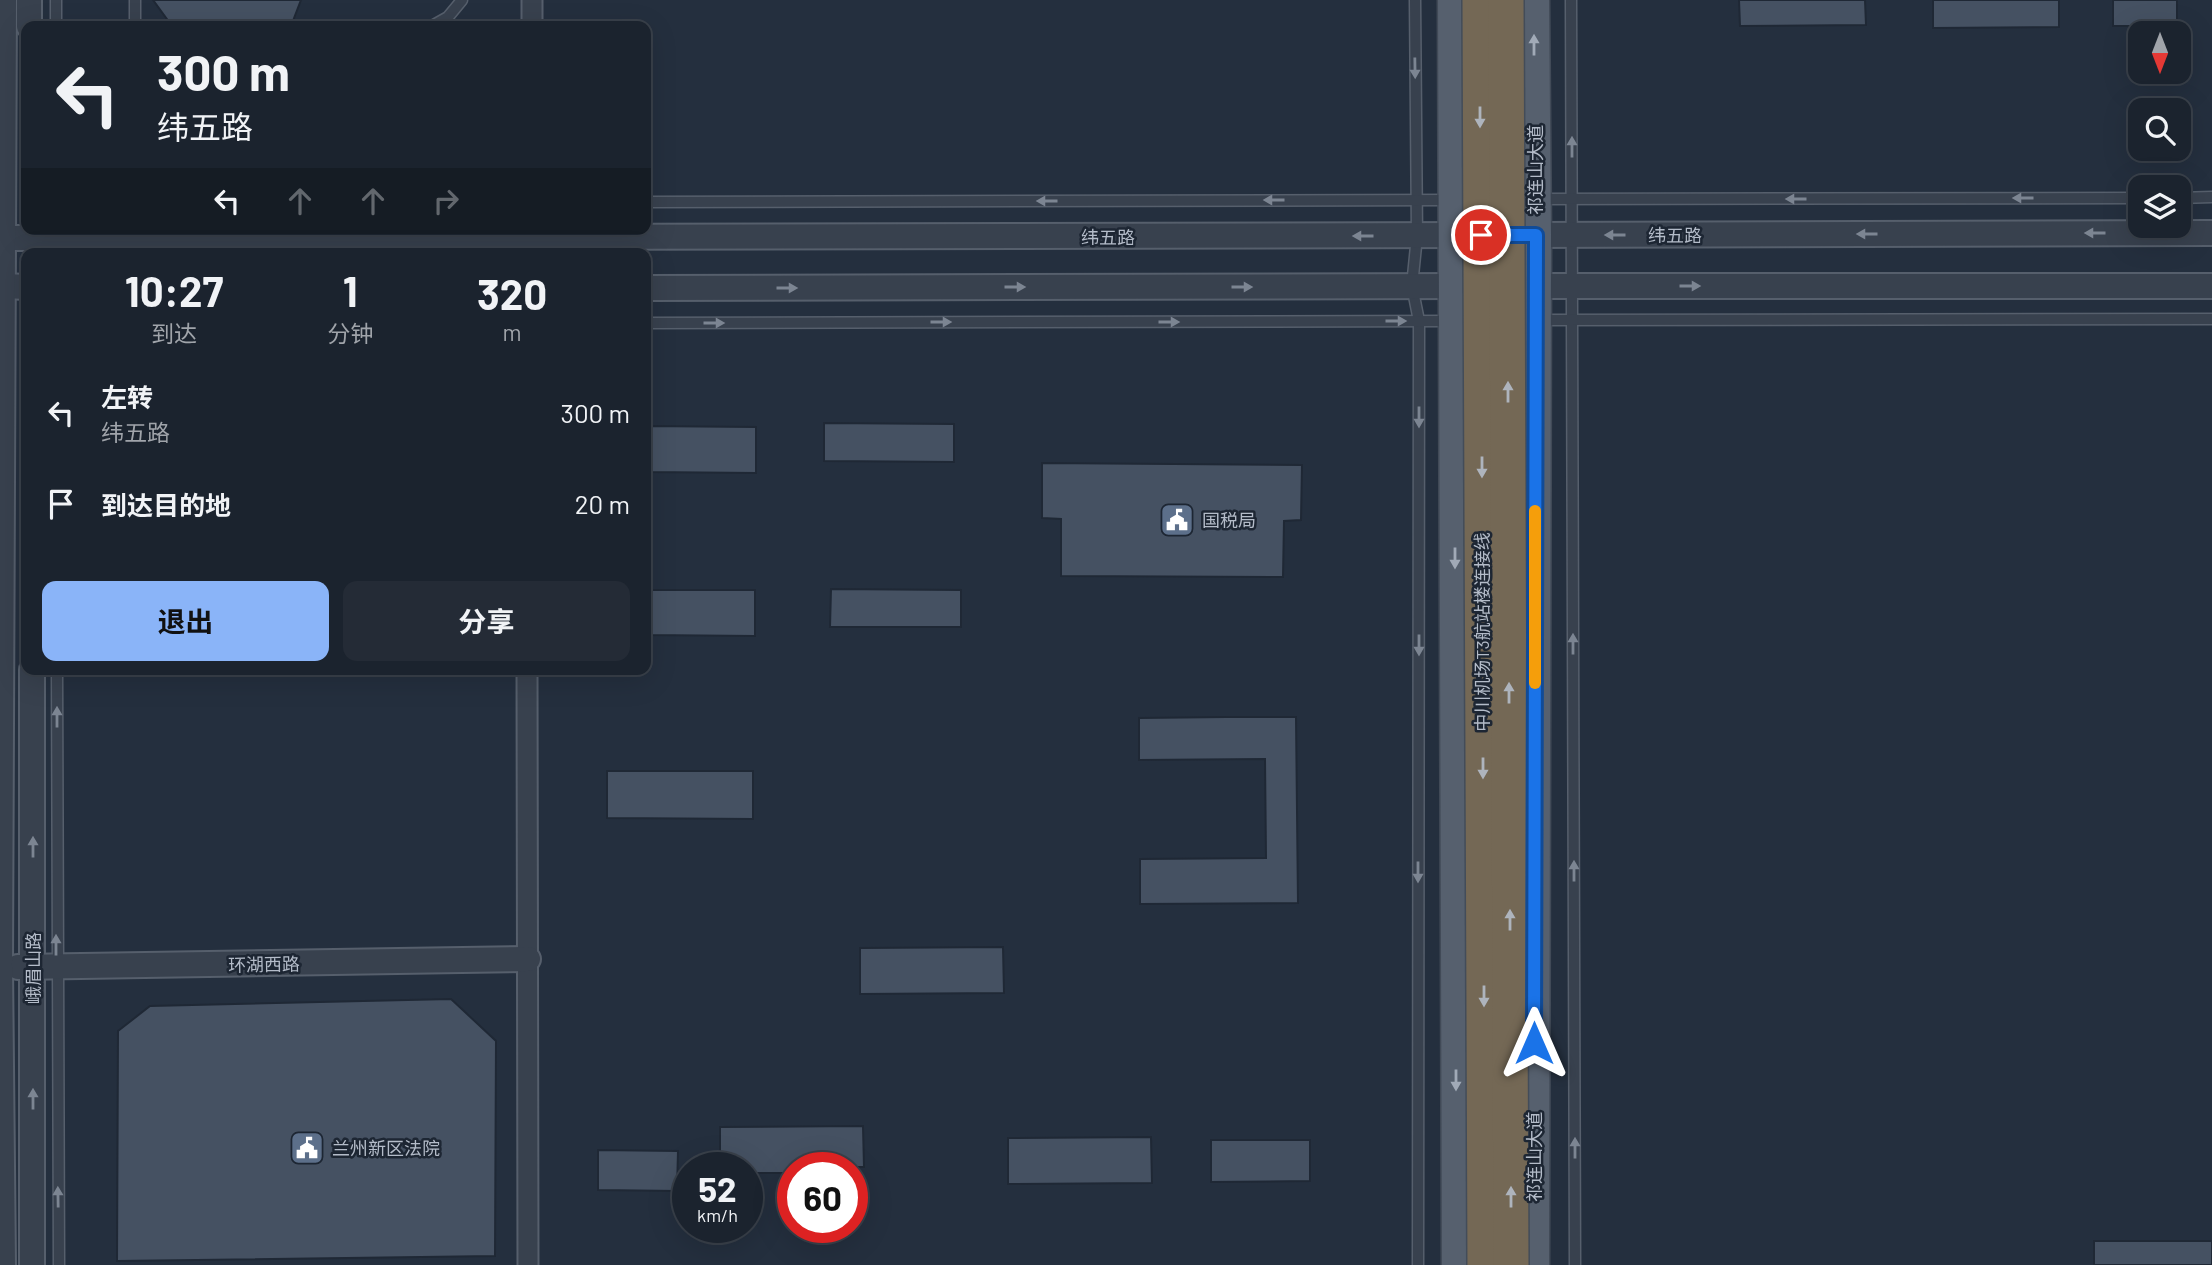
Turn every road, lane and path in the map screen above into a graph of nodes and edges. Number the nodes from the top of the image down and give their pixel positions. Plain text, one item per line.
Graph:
1 (4, 0) edge
2 (29, 0) edge
3 (57, 0) edge
4 (135, 0) edge
5 (462, 0) edge
6 (531, 0) edge
7 (1415, 0) edge
8 (1453, 0) edge
9 (1480, 0) edge
10 (1506, 0) edge
11 (1534, 0) edge
12 (1571, 0) edge
13 (29, 21) edge
14 (56, 21) edge
15 (135, 21) edge
16 (441, 21) edge
17 (532, 21) edge
18 (2212, 197) edge
19 (2128, 198) edge
20 (2191, 198) edge
21 (1417, 200) junction
22 (1454, 200) junction
23 (1535, 200) junction
24 (1572, 200) junction
25 (651, 202) edge
26 (2212, 233) edge
27 (651, 234) edge
28 (414, 235) edge
29 (1454, 235) junction
30 (1536, 235) junction
31 (1572, 235) junction
32 (1417, 236) junction
33 (4, 238) junction
34 (59, 238) edge
35 (30, 241) edge
36 (15, 286) edge
37 (1412, 286) junction
38 (1454, 286) junction
39 (1536, 286) junction
40 (1572, 286) junction
41 (2212, 286) edge
42 (651, 288) edge
43 (2212, 319) edge
44 (1535, 320) junction
45 (1572, 320) junction
46 (1419, 321) junction
47 (1454, 321) junction
48 (651, 323) edge
49 (32, 675) edge
50 (57, 675) edge
51 (527, 675) edge
52 (528, 959) junction
53 (0, 966) edge
54 (45, 968) junction
55 (3, 1265) edge
56 (32, 1265) edge
57 (59, 1265) edge
58 (528, 1265) edge
59 (1418, 1265) edge
60 (1457, 1265) edge
61 (1485, 1265) edge
62 (1511, 1265) edge
63 (1534, 1265) edge
64 (1575, 1265) edge

1 - 33 street, 峨眉山路
2 - 13 street
3 - 14 lane
4 - 15 lane
5 - 16 lane
6 - 17 street
7 -> 21 lane
8 - 22 main road
9 -> 61 highway, 中川机场T3航站楼连接线, bridge
62 -> 10 highway, 中川机场T3航站楼连接线, bridge
23 -> 11 main road, 祁连山大道
24 -> 12 lane
18 - 20 lane
19 -> 24 lane
21 - 22 lane
21 -> 25 lane
21 - 32 lane
22 - 23 lane
22 - 29 main road
23 - 24 lane
23 - 30 main road, 祁连山大道
24 - 31 lane
26 -> 31 street, 纬五路
32 -> 27 street, 纬五路
28 - 34 street, 纬五路
29 - 30 street, 纬五路
29 - 32 street, 纬五路
29 - 38 main road
30 - 31 street, 纬五路
30 - 39 main road, 祁连山大道
31 - 40 lane
32 - 37 lane
33 - 35 street, 纬五路
33 - 36 street, 峨眉山路
34 - 35 street, 纬五路
36 - 53 street, 峨眉山路
37 - 38 street
42 -> 37 street
37 - 46 lane
38 - 39 street
38 - 47 main road
39 - 40 street
39 - 44 main road, 祁连山大道
40 -> 41 street
40 - 45 lane
43 - 45 lane
44 - 45 lane
44 - 47 lane
44 - 63 main road, 祁连山大道
64 -> 45 lane
46 - 47 lane
48 -> 46 lane
46 -> 59 lane
47 -> 60 main road
54 -> 49 street, 峨眉山路
54 -> 50 lane
51 - 52 street
52 - 54 street, 环湖西路
52 - 58 street
53 - 54 street, 环湖西路
53 - 55 street, 峨眉山路
56 -> 54 street, 峨眉山路
57 -> 54 lane

